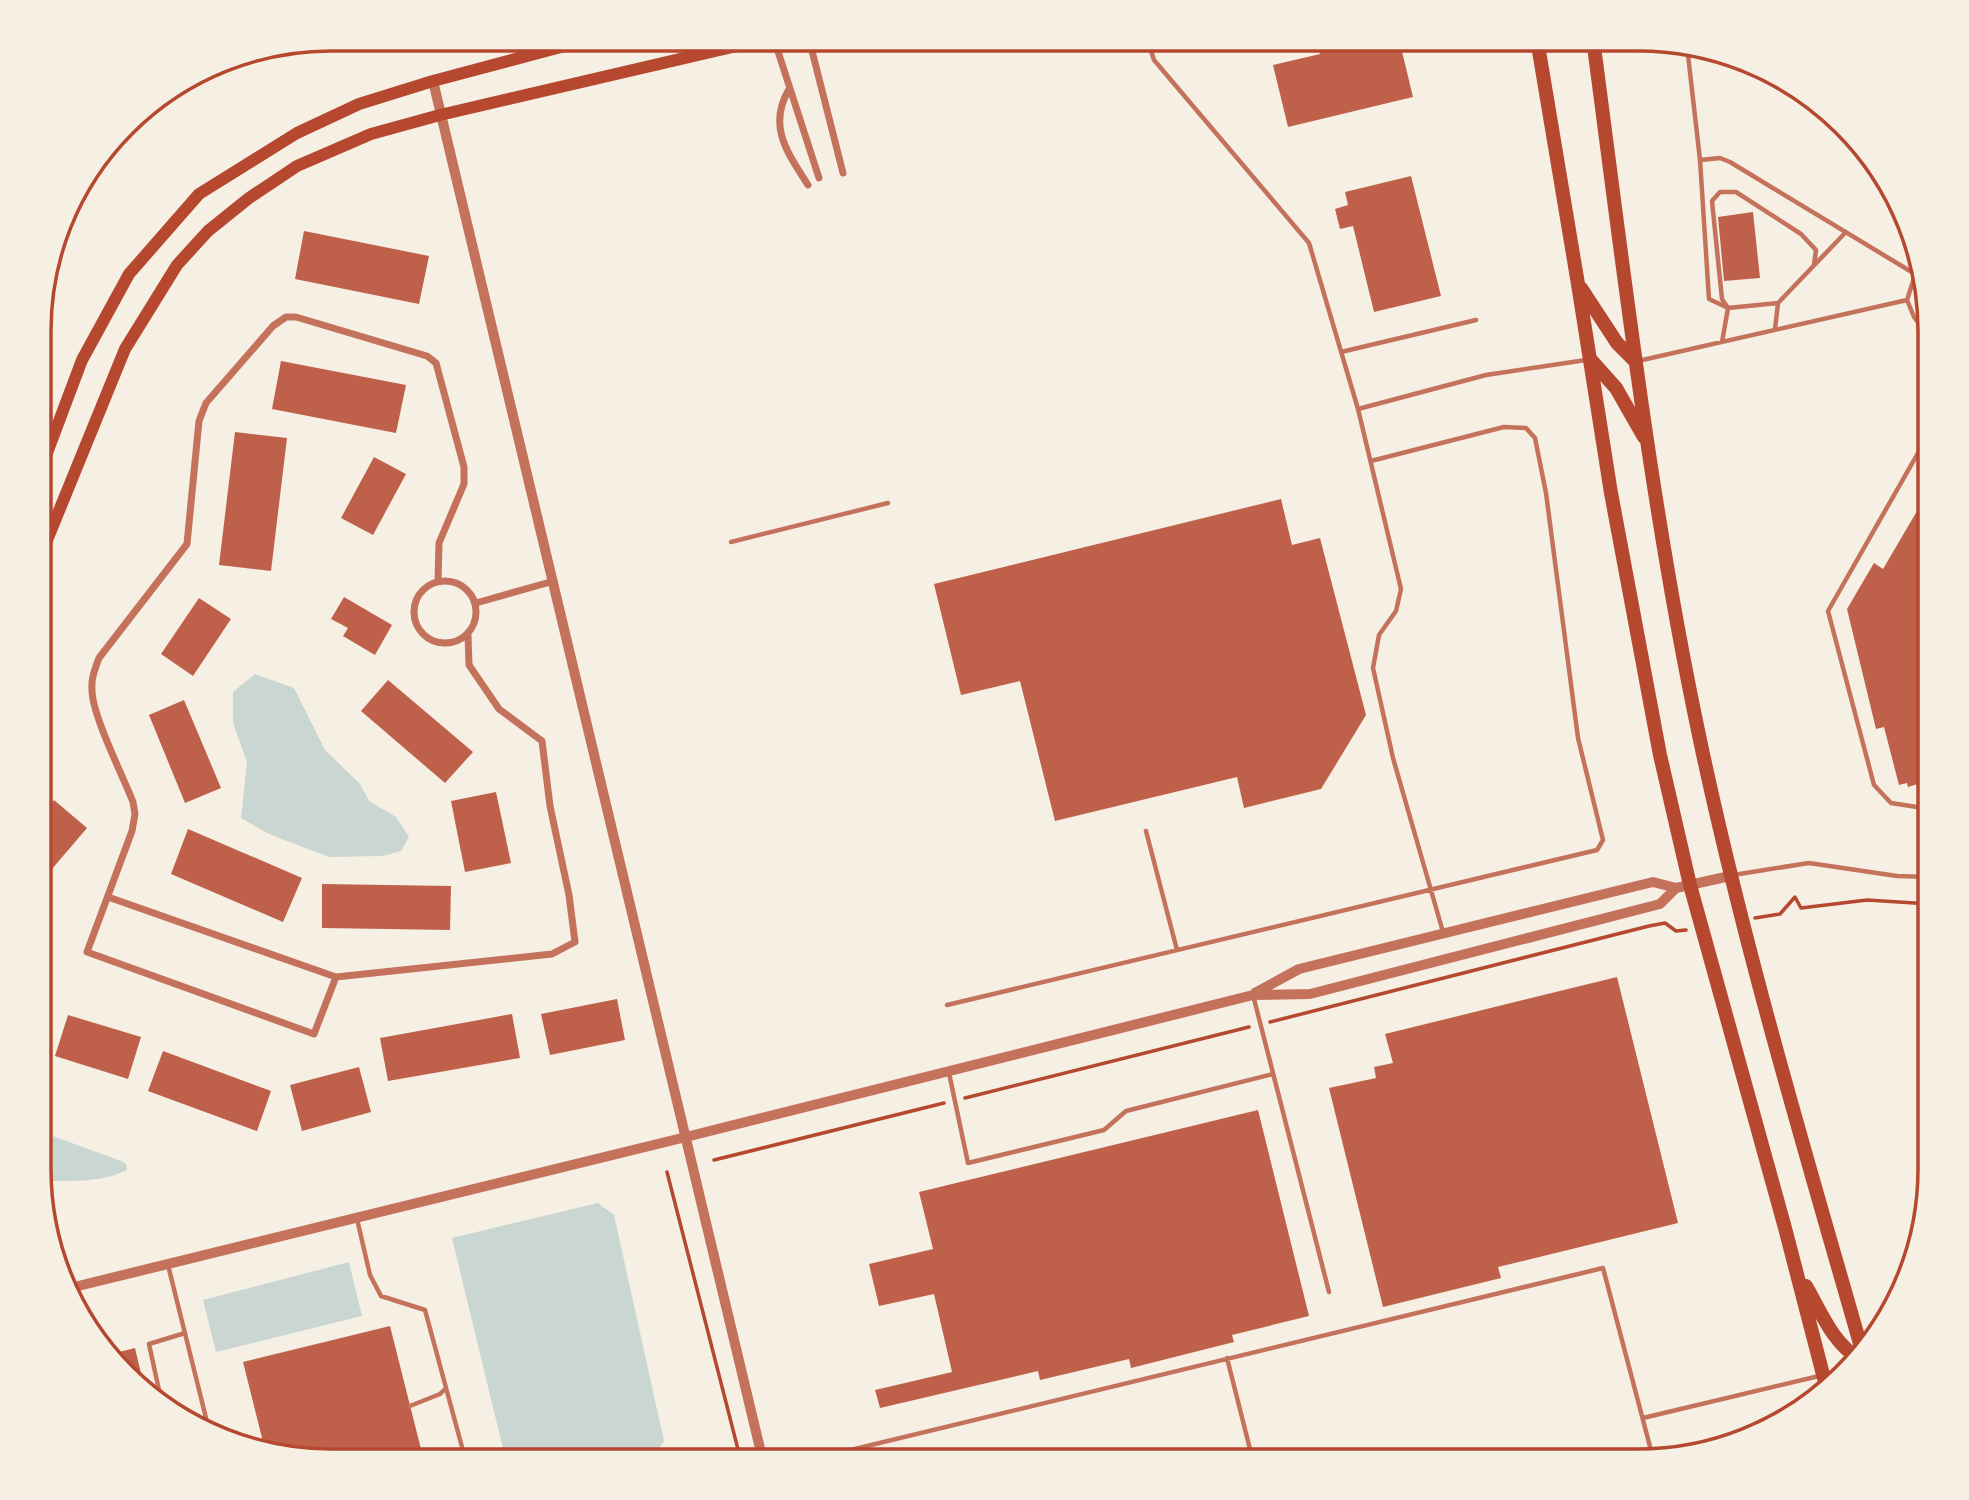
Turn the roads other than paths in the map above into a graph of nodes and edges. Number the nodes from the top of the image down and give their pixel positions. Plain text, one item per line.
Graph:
1 (545, 51) edge
2 (715, 51) edge
3 (778, 51) edge
4 (812, 51) edge
5 (1151, 51) edge
6 (1538, 51) edge
7 (1595, 51) edge
8 (1688, 55) edge
9 (433, 81) junction
10 (789, 89) junction
11 (440, 115) junction
12 (1700, 160) junction
13 (843, 173) dead end
14 (819, 178) dead end
15 (808, 185) dead end
16 (1846, 232) junction
17 (1814, 265) junction
18 (1912, 269) edge
19 (1914, 280) edge
20 (1578, 284) junction
21 (1907, 300) junction
22 (1778, 303) junction
23 (1728, 308) junction
24 (1476, 320) dead end
25 (1918, 322) edge
26 (1775, 330) junction
27 (1722, 342) junction
28 (1341, 352) junction
29 (1590, 359) junction
30 (1635, 362) junction
31 (1358, 409) junction
32 (51, 442) edge
33 (1648, 444) junction
34 (1918, 453) edge
35 (1371, 461) junction
36 (888, 503) dead end
37 (51, 528) edge
38 (731, 542) dead end
39 (438, 581) junction
40 (554, 581) junction
41 (476, 603) junction
42 (468, 635) junction
43 (1918, 806) edge
44 (1146, 831) dead end
45 (1730, 876) junction
46 (1918, 877) edge
47 (1683, 887) junction
48 (1430, 889) junction
49 (108, 897) junction
50 (1443, 933) junction
51 (1177, 950) junction
52 (335, 977) junction
53 (1253, 995) junction
54 (947, 1005) dead end
55 (948, 1071) junction
56 (1273, 1074) junction
57 (685, 1138) junction
58 (356, 1218) junction
59 (168, 1264) junction
60 (1796, 1270) junction
61 (77, 1286) edge
62 (1329, 1292) dead end
63 (185, 1333) junction
64 (1859, 1341) edge
65 (1850, 1353) edge
66 (1227, 1358) junction
67 (1824, 1379) edge
68 (1821, 1382) edge
69 (446, 1388) junction
70 (159, 1390) edge
71 (411, 1406) dead end
72 (1643, 1418) junction
73 (207, 1420) edge
74 (462, 1449) edge
75 (759, 1449) edge
76 (854, 1449) edge
77 (1250, 1449) edge
78 (1651, 1449) edge

1 - 9 main road
2 - 11 main road
3 - 10 street
4 - 13 street
5 - 28 lane
6 - 20 main road
7 - 30 main road
8 - 12 lane
9 - 11 street
9 - 32 main road
10 - 14 street
10 - 15 street
11 - 37 main road
11 - 40 street
12 - 16 lane
12 - 23 lane
16 - 17 lane
16 - 18 lane
17 - 22 lane
17 - 23 lane
19 - 21 lane
20 - 29 main road
20 - 30 main road
21 - 25 lane
21 - 26 lane
22 - 23 lane
22 - 26 lane
23 - 27 lane
24 - 28 lane
26 - 27 lane
27 - 30 lane
28 - 31 lane
29 - 31 lane
29 - 33 main road
29 - 47 main road
30 - 33 main road
31 - 35 lane
33 - 45 main road
34 - 43 lane
35 - 48 lane
35 - 48 lane
36 - 38 lane
39 - 41 street
39 - 42 street
39 - 49 street
40 - 41 street
40 - 57 street
41 - 42 street
42 - 52 street
44 - 51 lane
45 - 46 lane
45 - 47 street
45 - 64 main road
47 - 50 street
47 - 53 street
47 - 60 main road
48 - 50 lane
48 - 51 lane
49 - 52 street
49 - 52 street
50 - 53 street
51 - 54 lane
53 - 55 street
53 - 56 lane
55 - 56 lane
55 - 57 street
56 - 62 lane
57 - 58 street
57 - 75 street
58 - 59 street
58 - 69 lane
59 - 61 street
59 - 63 lane
60 - 65 main road
60 - 67 main road
63 - 70 lane
63 - 73 lane
66 - 72 lane
66 - 76 lane
66 - 77 lane
68 - 72 lane
69 - 71 lane
69 - 74 lane
72 - 78 lane

